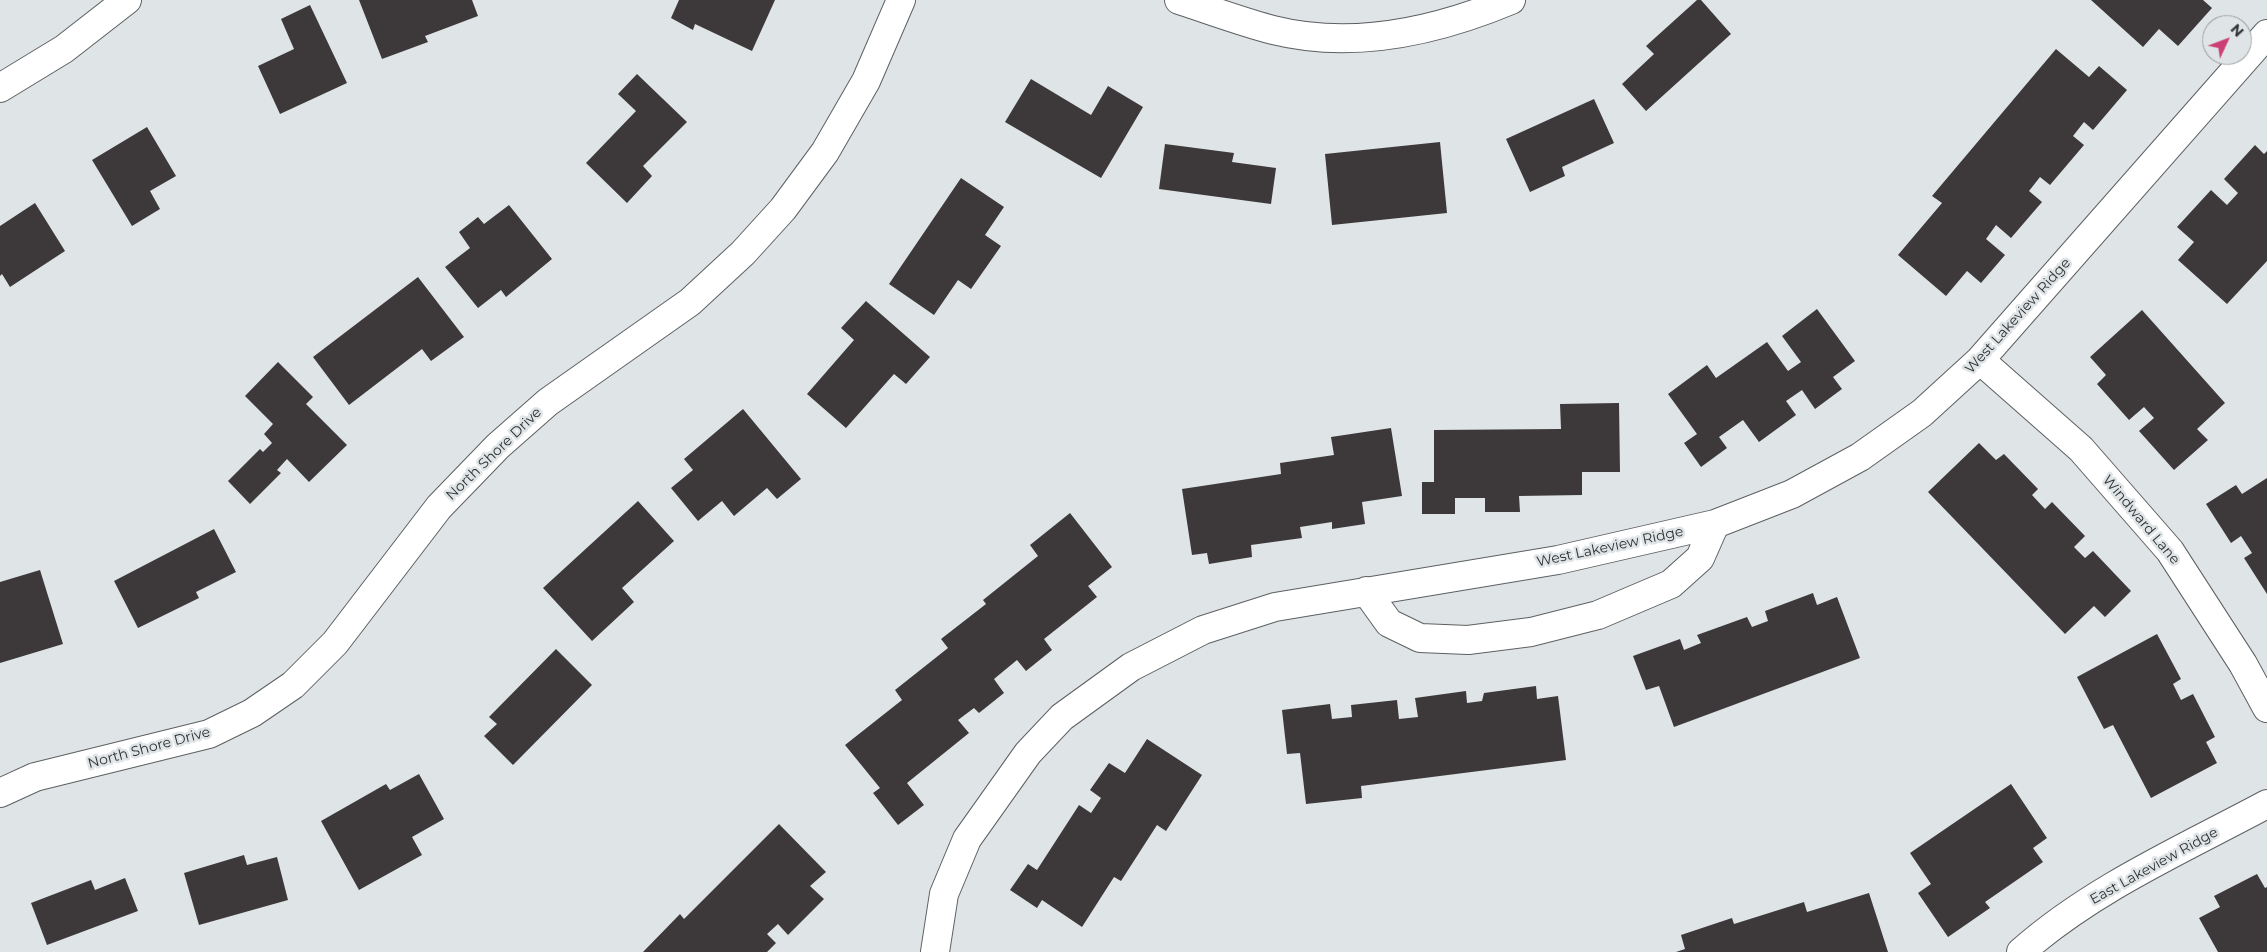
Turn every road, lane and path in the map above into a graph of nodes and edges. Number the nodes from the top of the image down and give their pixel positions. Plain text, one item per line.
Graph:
1 (127, 0) edge
2 (900, 0) edge
3 (1179, 0) edge
4 (1511, 0) edge
5 (2267, 34) edge
6 (0, 88) edge
7 (1980, 360) junction
8 (1715, 524) junction
9 (1366, 592) junction
10 (2267, 708) edge
11 (0, 793) edge
12 (2267, 804) edge
13 (935, 952) edge
14 (2021, 952) edge

1 - 6 street
2 - 11 street, North Shore Drive
3 - 4 street
5 - 7 street, West Lakeview Ridge
7 - 8 street, West Lakeview Ridge
7 - 10 street, Windward Lane
8 - 9 street, West Lakeview Ridge
8 - 9 street
9 - 13 street, West Lakeview Ridge
12 - 14 street, East Lakeview Ridge

